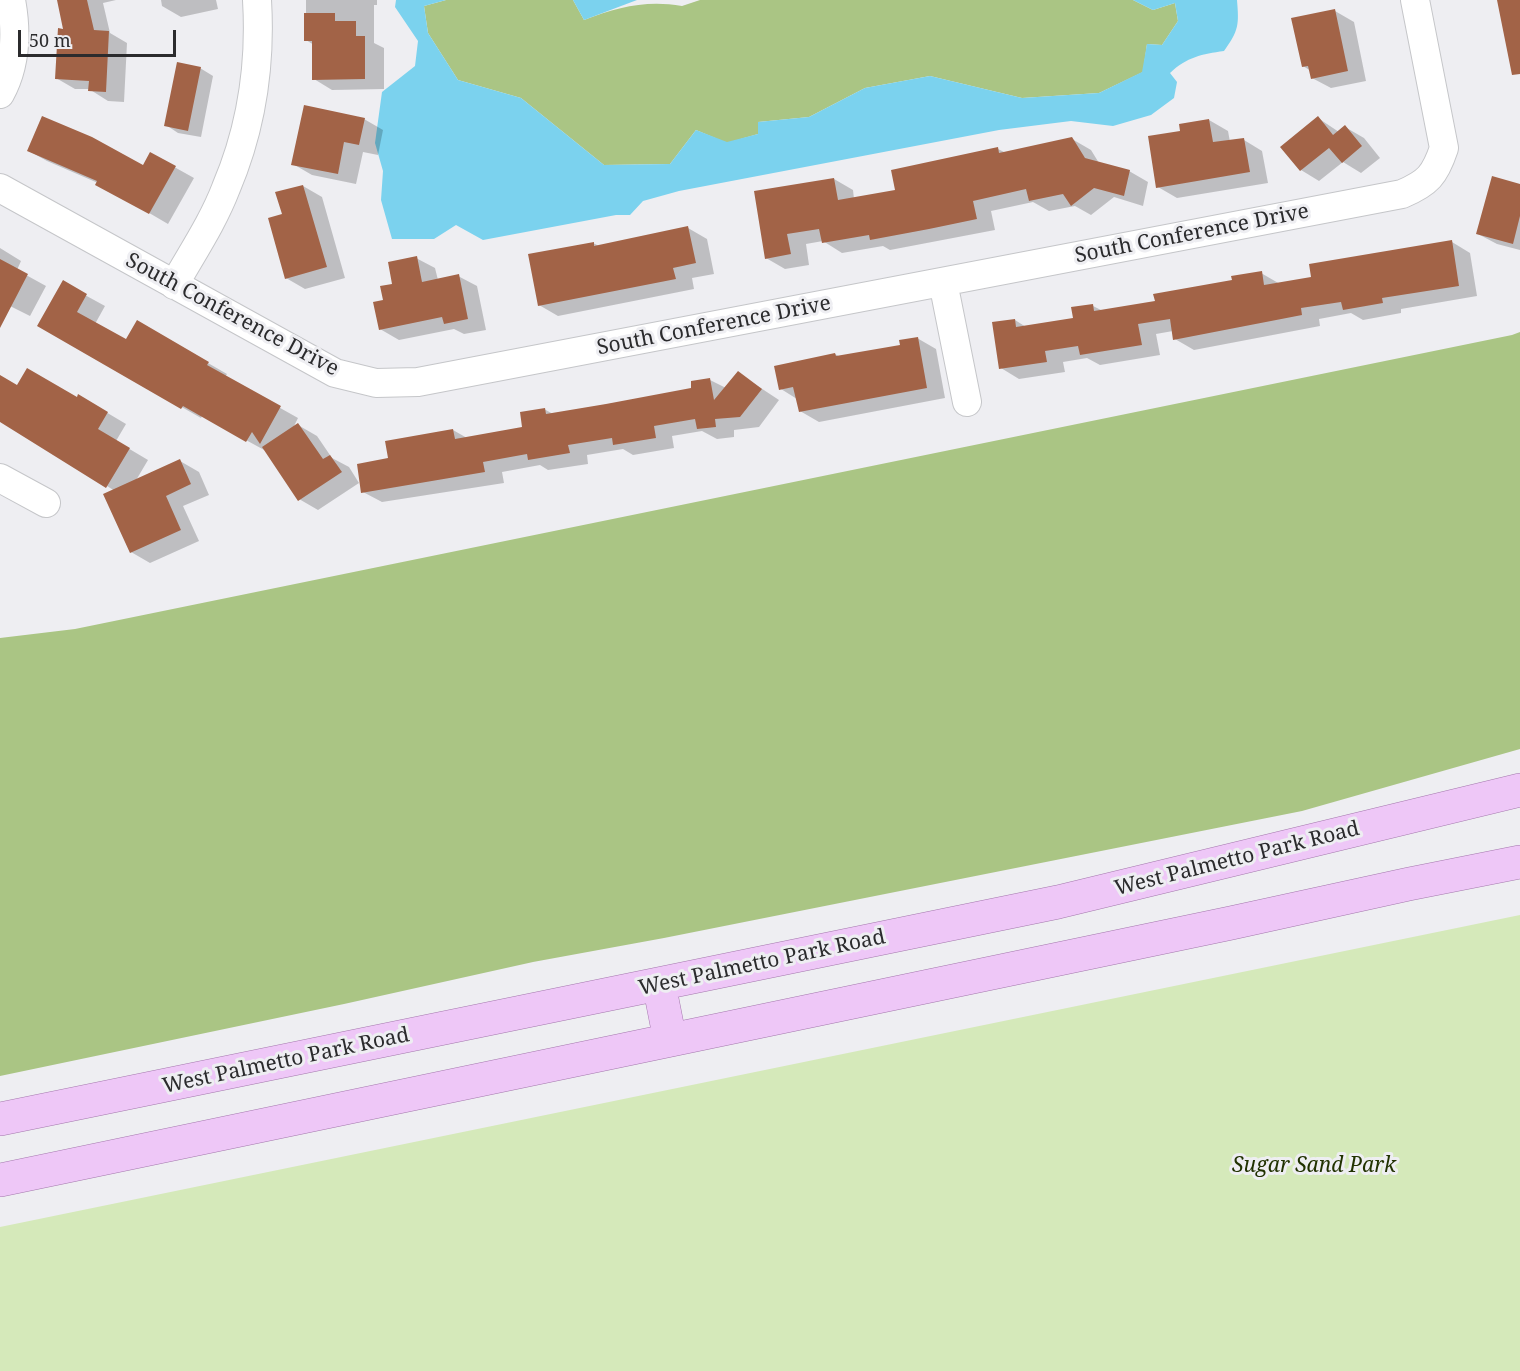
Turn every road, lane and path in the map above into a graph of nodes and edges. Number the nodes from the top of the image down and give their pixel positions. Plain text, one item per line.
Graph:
1 (11, 0) edge
2 (257, 0) edge
3 (1415, 0) edge
4 (0, 94) edge
5 (0, 188) edge
6 (943, 282) junction
7 (174, 285) junction
8 (967, 402) dead end
9 (0, 478) edge
10 (46, 503) dead end
11 (1520, 790) edge
12 (1520, 862) edge
13 (659, 984) junction
14 (670, 1040) junction
15 (0, 1119) edge
16 (0, 1180) edge

1 - 4 street
2 - 7 street
3 - 6 street, South Conference Drive
5 - 7 street, South Conference Drive
6 - 7 street, South Conference Drive
6 - 8 street
9 - 10 street
11 - 13 main road, West Palmetto Park Road
12 - 14 main road
13 - 14 main road
13 - 15 main road, West Palmetto Park Road
14 - 16 main road

